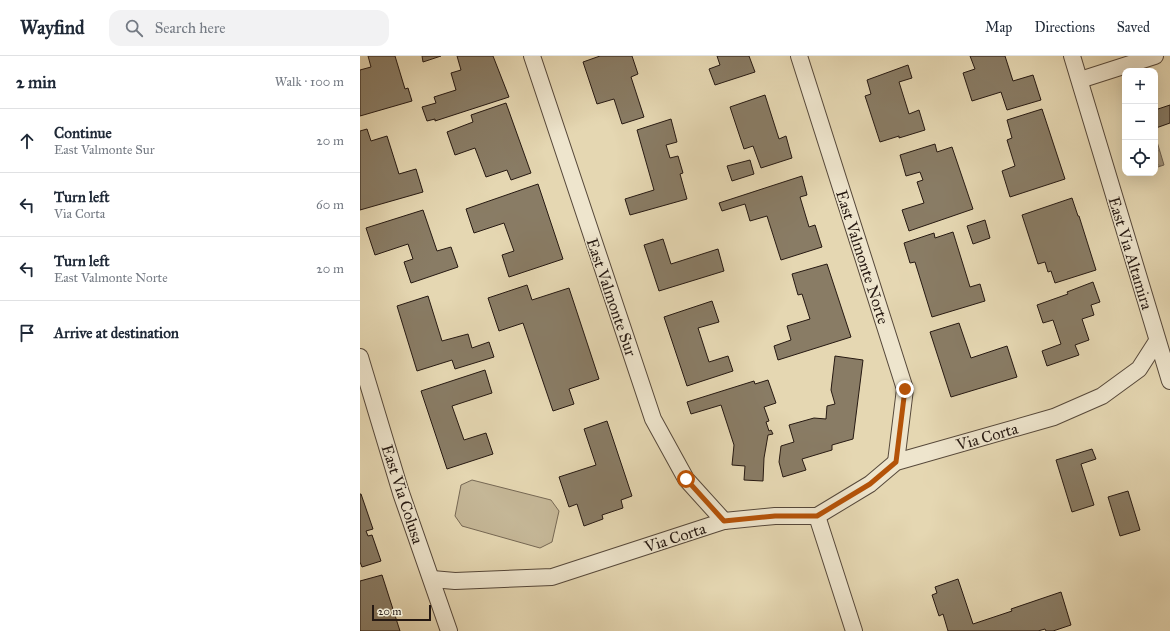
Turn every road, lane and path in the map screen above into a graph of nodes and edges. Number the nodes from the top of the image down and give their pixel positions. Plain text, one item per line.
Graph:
1 (532, 56) edge
2 (799, 56) edge
3 (1072, 56) edge
4 (1155, 56) edge
5 (1080, 80) junction
6 (1158, 341) junction
7 (360, 357) edge
8 (1170, 381) edge
9 (896, 462) junction
10 (817, 516) junction
11 (724, 521) junction
12 (432, 579) junction
13 (449, 631) edge
14 (854, 631) edge

1 - 11 street, East Valmonte Sur
2 - 9 street, East Valmonte Norte
3 - 5 street, East Via Altamira
4 - 5 street
5 - 6 street, East Via Altamira
6 - 8 street, East Via Altamira
6 - 9 street, Via Corta
7 - 12 street, East Via Colusa
9 - 10 street, Via Corta
10 - 11 street, Via Corta
10 - 14 street
11 - 12 street, Via Corta
12 - 13 street, East Via Colusa

